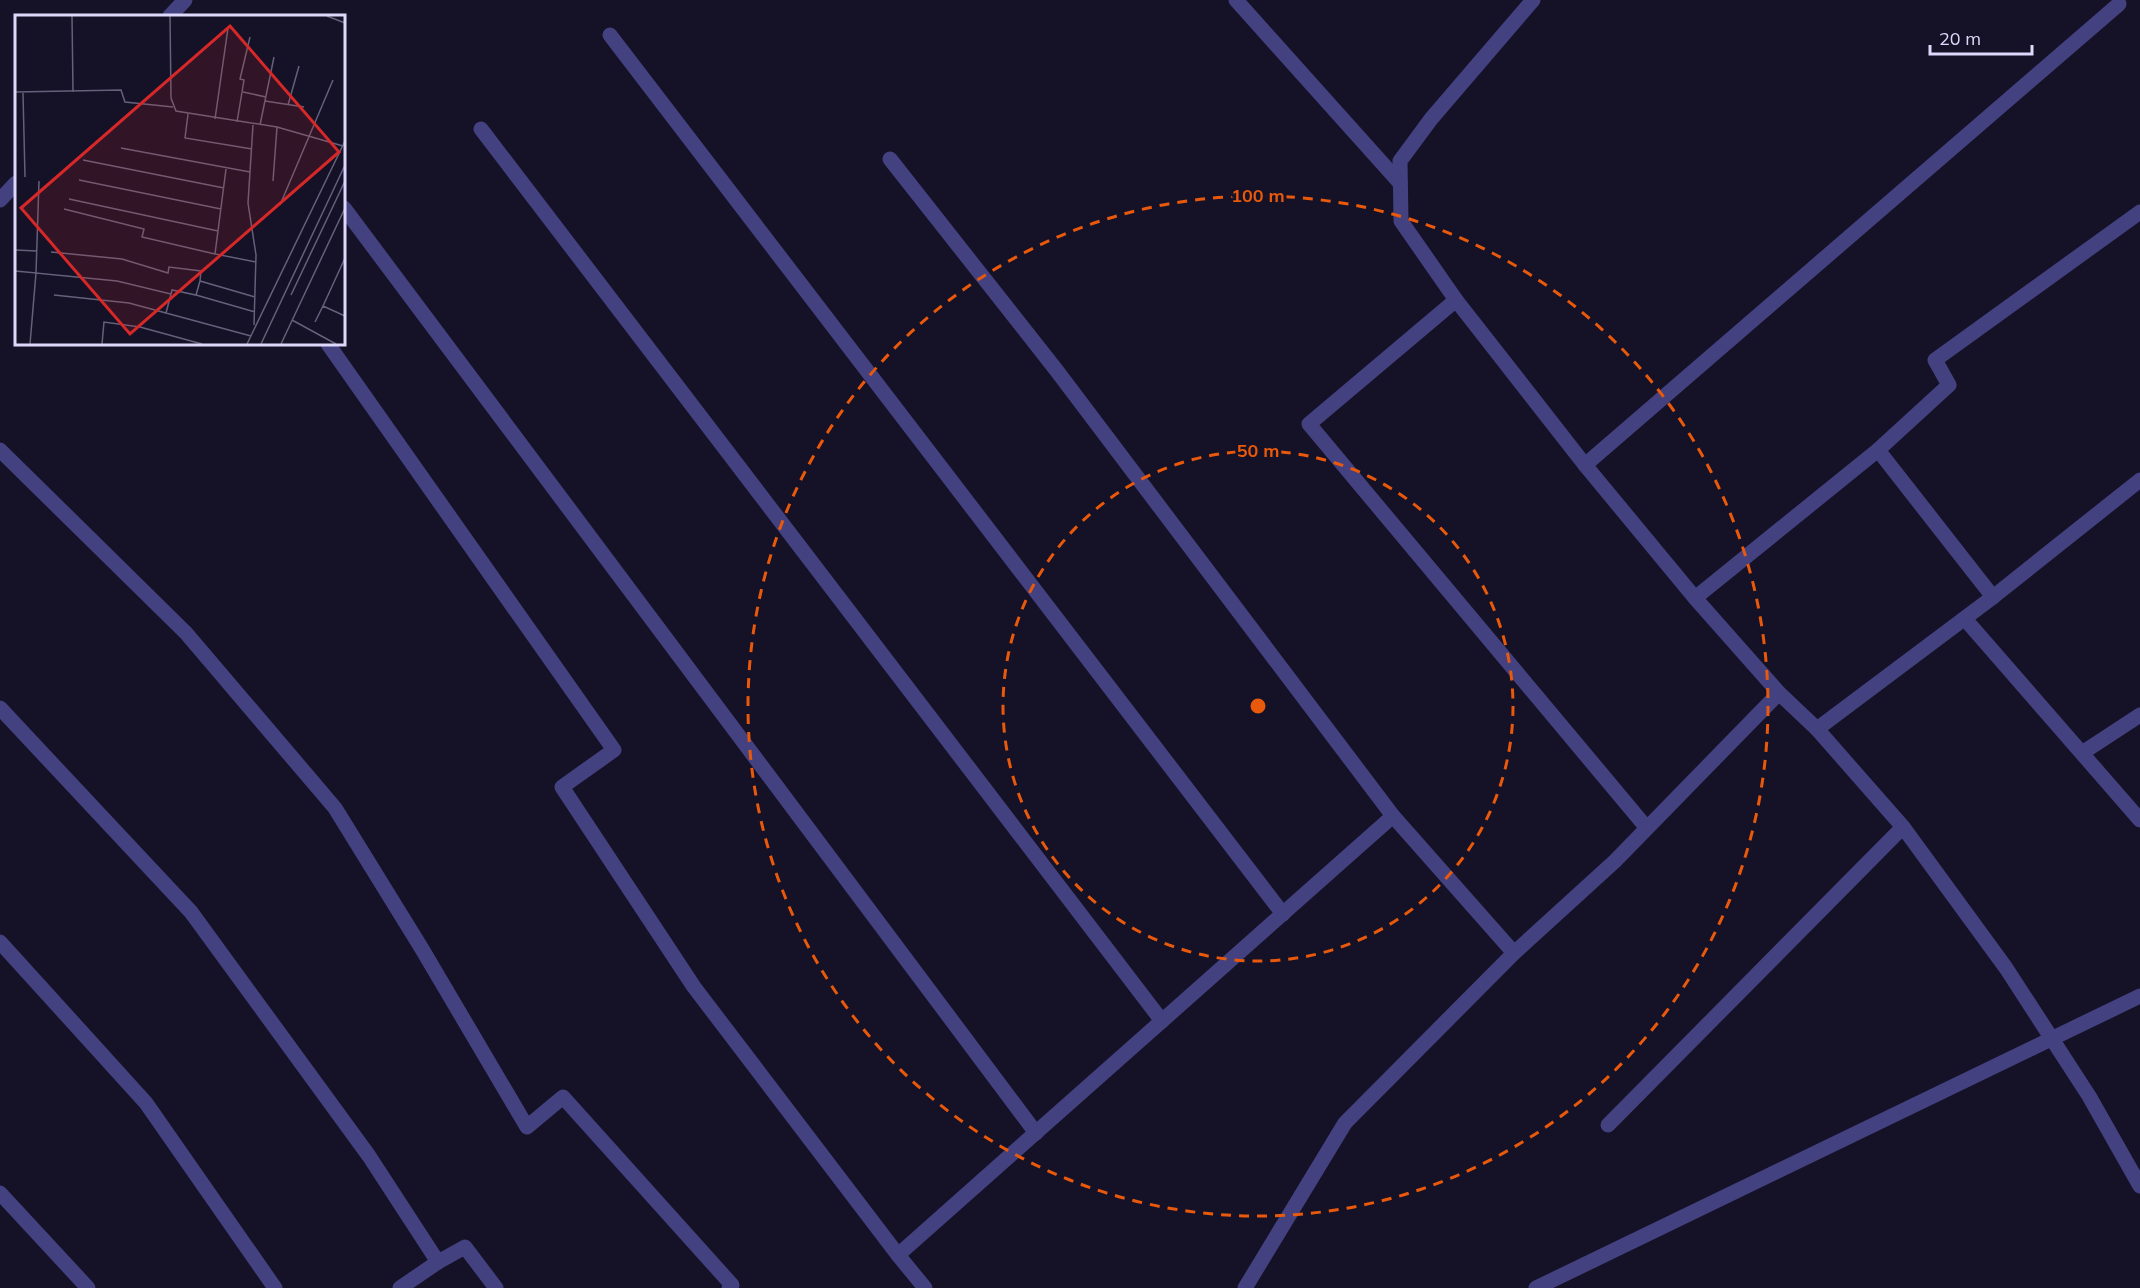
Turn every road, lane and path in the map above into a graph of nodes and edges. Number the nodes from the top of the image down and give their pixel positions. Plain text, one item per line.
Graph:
1 (185, 0) edge
2 (1236, 0) edge
3 (1533, 0) edge
4 (2119, 4) dead end
5 (171, 15) edge
6 (610, 35) dead end
7 (481, 129) dead end
8 (890, 159) dead end
9 (1400, 183) junction
10 (15, 184) edge
11 (0, 200) edge
12 (345, 209) edge
13 (2140, 212) edge
14 (1456, 300) junction
15 (329, 345) edge
16 (0, 450) edge
17 (1878, 450) junction
18 (1585, 465) junction
19 (2140, 480) edge
20 (1993, 597) junction
21 (1695, 598) junction
22 (1965, 618) junction
23 (1779, 693) junction
24 (0, 708) edge
25 (2140, 715) edge
26 (1817, 729) junction
27 (2082, 753) junction
28 (1393, 816) junction
29 (2140, 820) edge
30 (1646, 827) junction
31 (1903, 827) junction
32 (1283, 914) junction
33 (0, 942) edge
34 (1514, 953) junction
35 (2140, 996) edge
36 (1162, 1021) junction
37 (2052, 1039) junction
38 (1608, 1125) dead end
39 (1036, 1133) junction
40 (2140, 1186) edge
41 (0, 1193) edge
42 (898, 1255) junction
43 (438, 1262) junction
44 (88, 1288) edge
45 (274, 1288) edge
46 (400, 1288) edge
47 (496, 1288) edge
48 (729, 1288) edge
49 (925, 1288) edge
50 (1245, 1288) edge
51 (1536, 1288) edge

1 - 5 street
2 - 9 street
3 - 9 street
4 - 18 street
6 - 32 street
7 - 36 street
8 - 28 street
9 - 14 street
10 - 11 street
12 - 39 street
13 - 17 street
14 - 18 street
14 - 30 street
15 - 42 street
16 - 48 street
17 - 20 street
17 - 21 street
18 - 21 street
19 - 20 street
20 - 22 street
21 - 23 street
22 - 26 street
22 - 27 street
23 - 26 street
23 - 30 street
24 - 43 street
25 - 27 street
26 - 31 street
27 - 29 street
28 - 32 street
28 - 34 street
30 - 34 street
31 - 37 street
31 - 38 street
32 - 36 street
33 - 45 street
34 - 50 street
35 - 37 street
36 - 39 street
37 - 40 street
37 - 51 street
39 - 42 street
41 - 44 street
42 - 49 street
43 - 46 street
43 - 47 street

